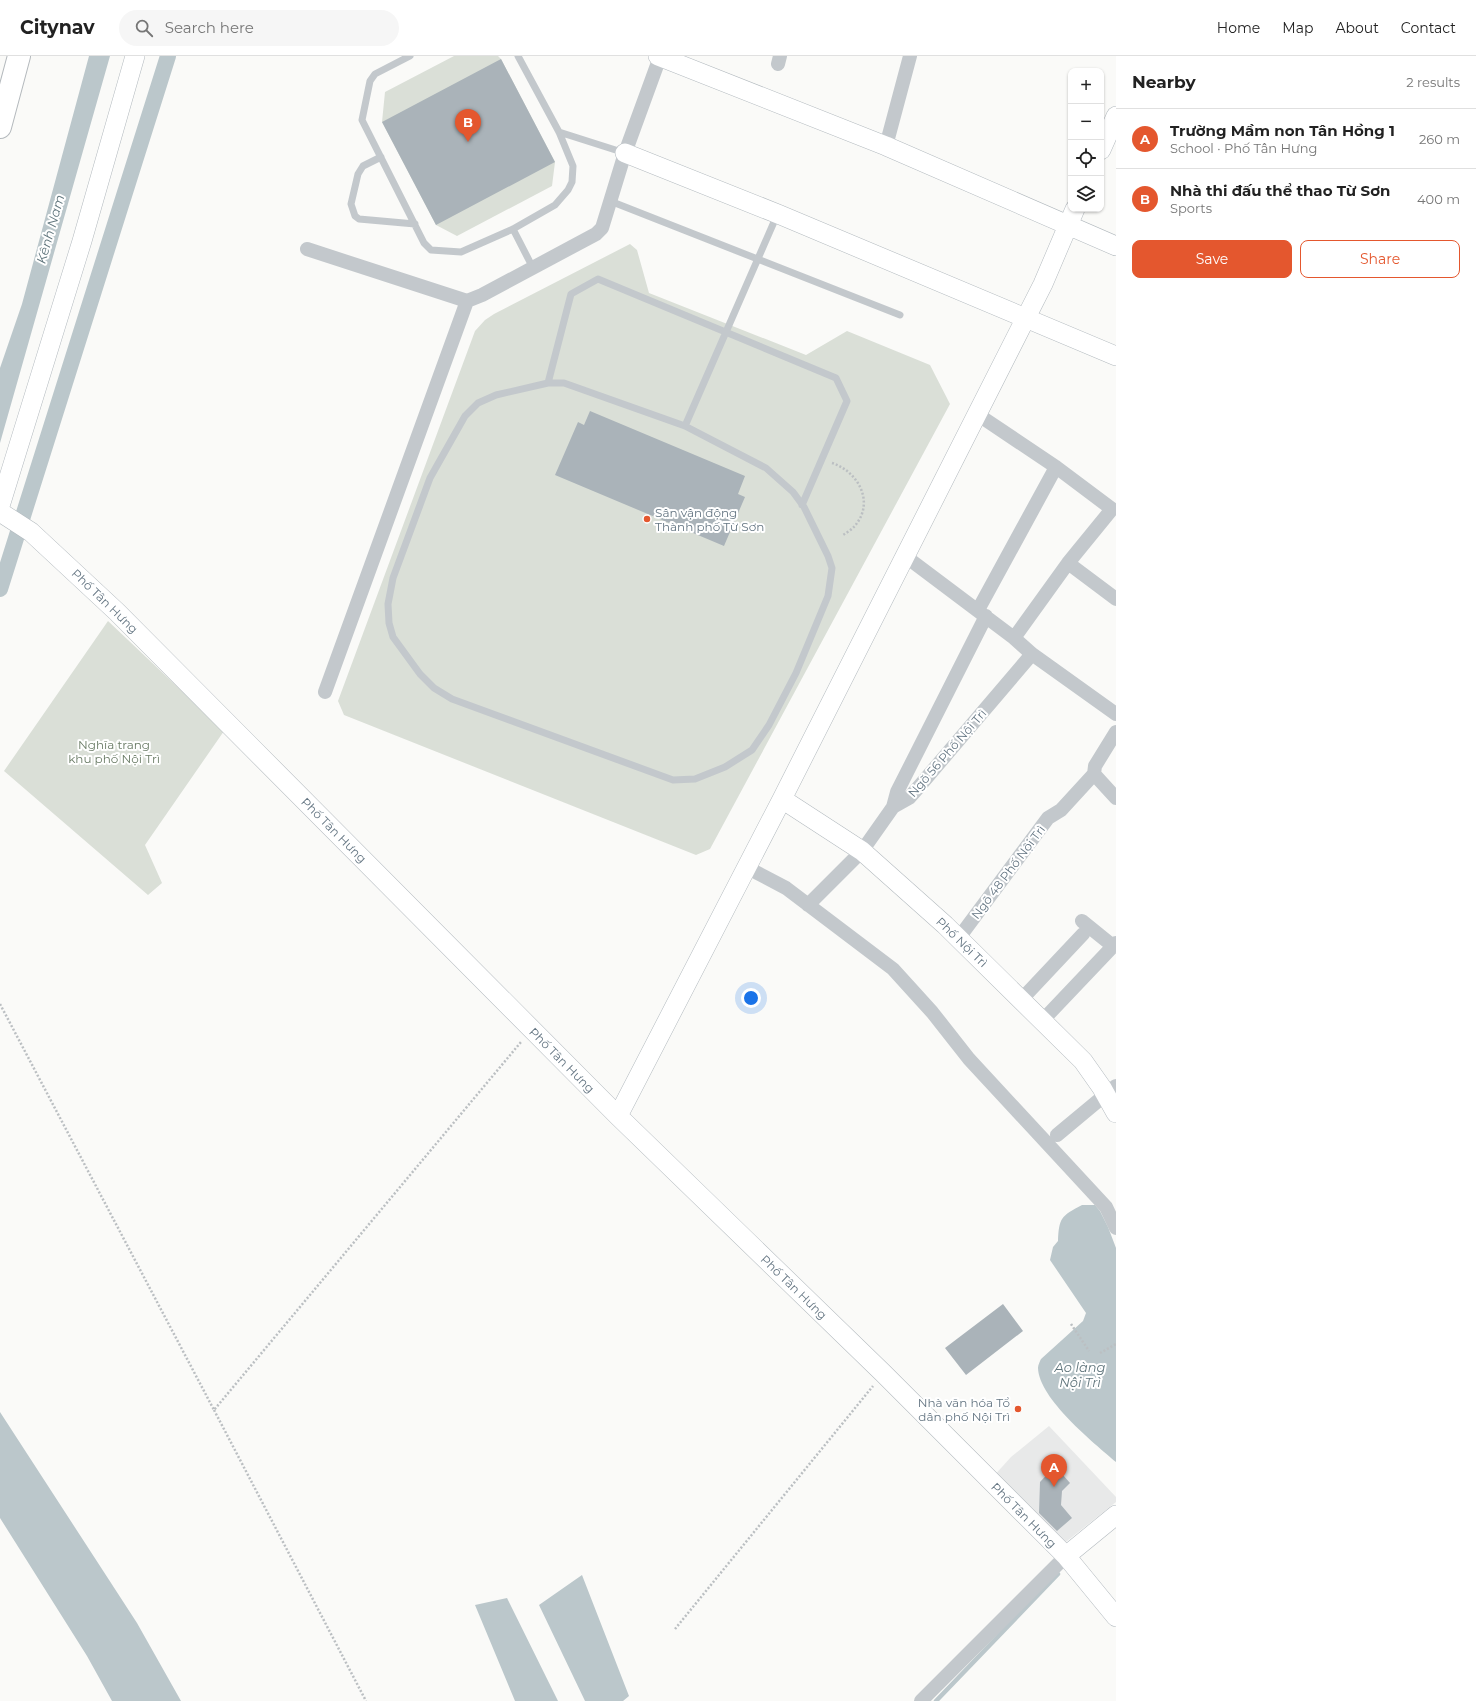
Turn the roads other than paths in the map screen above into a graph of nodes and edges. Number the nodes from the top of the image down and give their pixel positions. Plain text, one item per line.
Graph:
1 (19, 56) edge
2 (135, 56) edge
3 (410, 56) edge
4 (518, 56) edge
5 (659, 56) edge
6 (910, 56) edge
7 (1116, 116) edge
8 (0, 127) edge
9 (559, 132) junction
10 (1104, 143) edge
11 (886, 146) junction
12 (625, 153) junction
13 (381, 157) junction
14 (610, 201) junction
15 (778, 214) junction
16 (1072, 217) edge
17 (415, 224) junction
18 (513, 229) junction
19 (1116, 246) edge
20 (307, 249) dead end
21 (758, 260) junction
22 (533, 268) junction
23 (467, 301) junction
24 (900, 315) dead end
25 (1026, 318) junction
26 (726, 332) junction
27 (1116, 356) edge
28 (548, 383) junction
29 (977, 414) junction
30 (685, 426) junction
31 (1056, 467) junction
32 (802, 505) junction
33 (3, 511) edge
34 (1114, 511) edge
35 (905, 556) junction
36 (1068, 563) junction
37 (1116, 599) edge
38 (982, 613) junction
39 (1014, 638) junction
40 (1032, 654) junction
41 (325, 692) dead end
42 (1116, 714) edge
43 (1116, 732) edge
44 (1094, 774) junction
45 (782, 798) junction
46 (1116, 798) edge
47 (893, 807) junction
48 (862, 851) junction
49 (746, 867) junction
50 (808, 905) junction
51 (958, 939) junction
52 (1114, 944) edge
53 (1021, 1000) junction
54 (1042, 1021) junction
55 (1111, 1090) edge
56 (1116, 1113) edge
57 (618, 1116) junction
58 (1057, 1135) dead end
59 (1116, 1228) edge
60 (1116, 1515) edge
61 (1066, 1556) junction
62 (1116, 1618) edge
63 (921, 1701) edge

1 - 8 highway
2 - 33 street
3 - 13 lane
4 - 9 lane
5 - 11 street
5 - 12 street
6 - 11 street
7 - 10 street
9 - 12 lane
9 - 18 lane
11 - 16 street
12 - 14 street
12 - 15 street
13 - 17 lane
13 - 17 lane
14 - 21 lane
14 - 22 street
15 - 21 lane
15 - 25 street
16 - 19 street
16 - 25 street
17 - 18 lane
18 - 22 lane
20 - 23 street
21 - 24 lane
21 - 26 lane
22 - 23 street
23 - 41 street
25 - 27 street
25 - 29 street
26 - 28 lane
26 - 30 lane
26 - 32 lane
28 - 30 lane
28 - 32 lane
29 - 31 street
29 - 35 street
30 - 32 lane
31 - 34 street
31 - 38 street
33 - 57 street, Phố Tân Hưng
34 - 36 street
35 - 38 street
35 - 45 street
36 - 37 street
36 - 39 street
38 - 39 street
38 - 47 street
39 - 40 street
40 - 42 street
40 - 47 street, Ngõ 56 Phố Nội Trì
43 - 44 street, Ngõ 48 Phố Nội Trì
44 - 46 street
44 - 51 street, Ngõ 48 Phố Nội Trì
45 - 48 street, Phố Nội Trì
45 - 49 street
47 - 48 street, Ngõ 56 Phố Nội Trì
48 - 50 street, Ngõ 56 Phố Nội Trì
48 - 51 street, Phố Nội Trì
49 - 50 street
49 - 57 street
50 - 59 street
51 - 53 street, Phố Nội Trì
52 - 53 street
52 - 54 street
53 - 54 street, Phố Nội Trì
54 - 55 street, Phố Nội Trì
55 - 56 street, Phố Nội Trì
55 - 58 street
57 - 61 street, Phố Tân Hưng
60 - 61 street
61 - 62 street, Phố Tân Hưng
61 - 63 street

